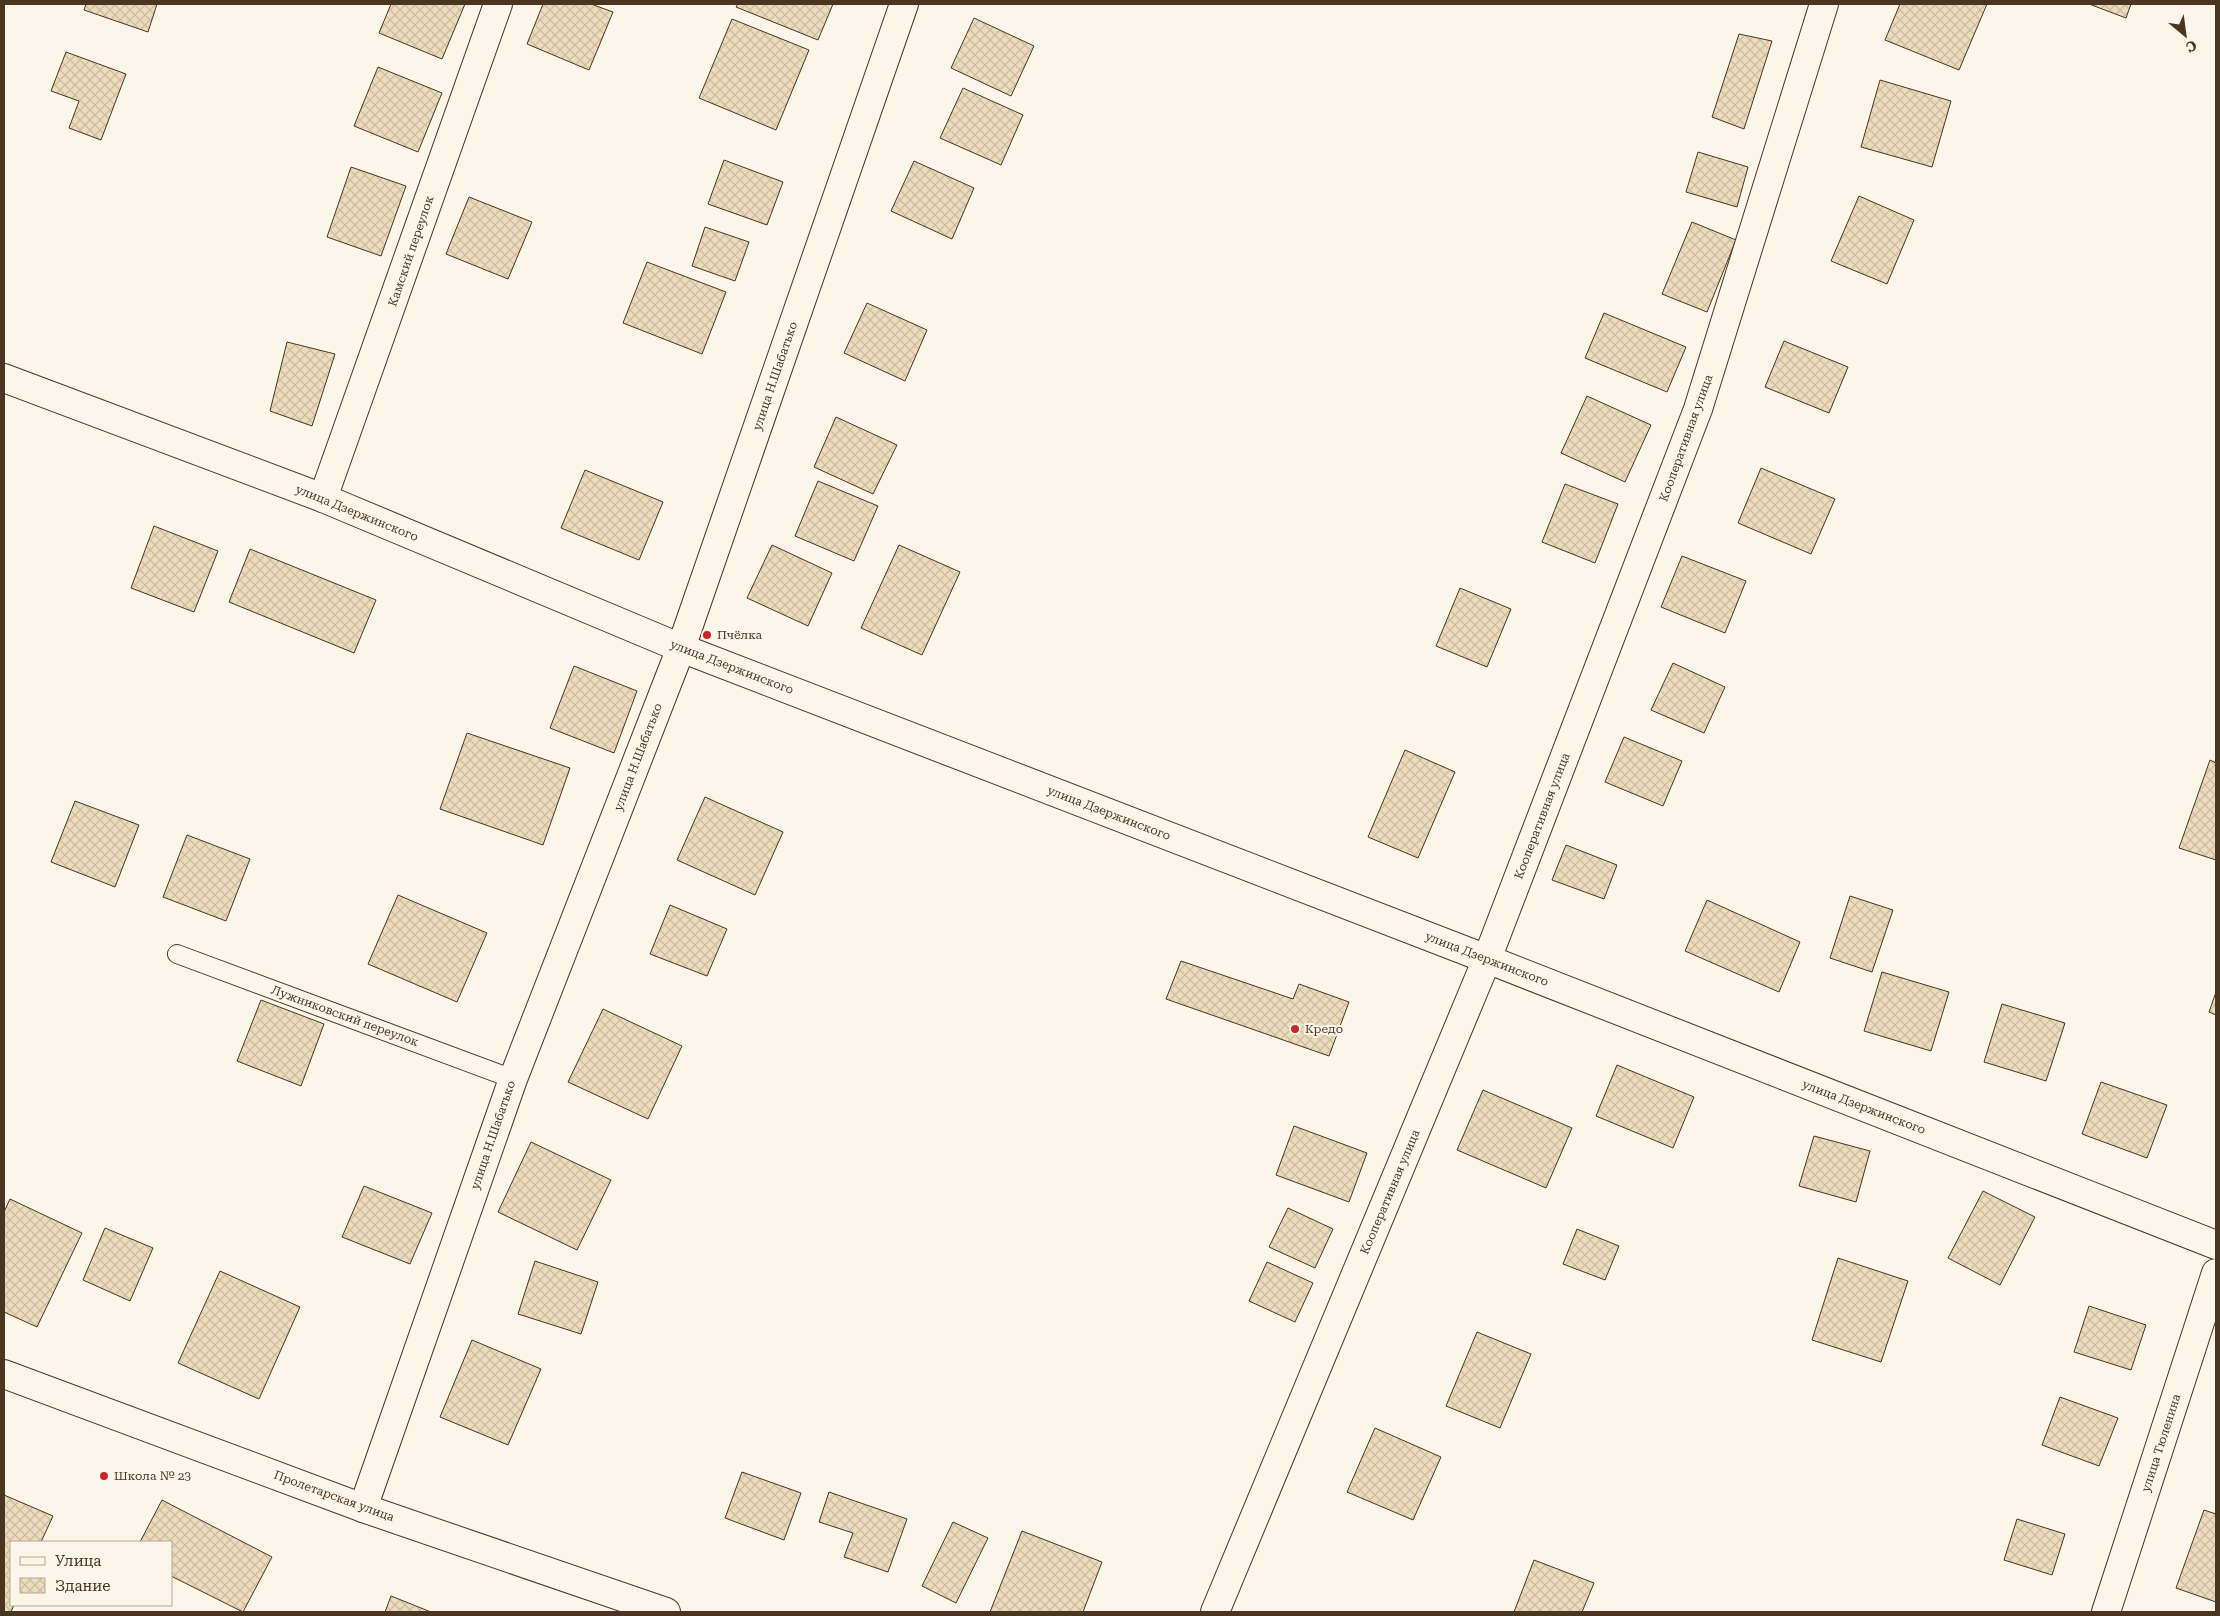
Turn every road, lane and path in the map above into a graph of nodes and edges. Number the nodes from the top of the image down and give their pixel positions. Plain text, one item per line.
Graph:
1 (498, 4) edge
2 (904, 4) edge
3 (1824, 4) edge
4 (4, 378) edge
5 (323, 498) junction
6 (681, 648) junction
7 (177, 954) dead end
8 (1487, 959) junction
9 (513, 1079) junction
10 (2216, 1245) edge
11 (2216, 1273) edge
12 (4, 1374) edge
13 (363, 1508) junction
14 (666, 1612) edge
15 (1215, 1612) edge
16 (2106, 1612) edge

1 - 5 street, Камский переулок
2 - 6 street, улица Н.Шабатько
3 - 8 street, Кооперативная улица
4 - 5 street, улица Дзержинского
5 - 6 street, улица Дзержинского
6 - 8 street, улица Дзержинского
6 - 9 street, улица Н.Шабатько
7 - 9 lane, Лужниковский переулок
8 - 10 street, улица Дзержинского
8 - 15 street, Кооперативная улица
9 - 13 street, улица Н.Шабатько
11 - 16 street, улица Тюленина
12 - 13 street, Пролетарская улица
13 - 14 street, Пролетарская улица

